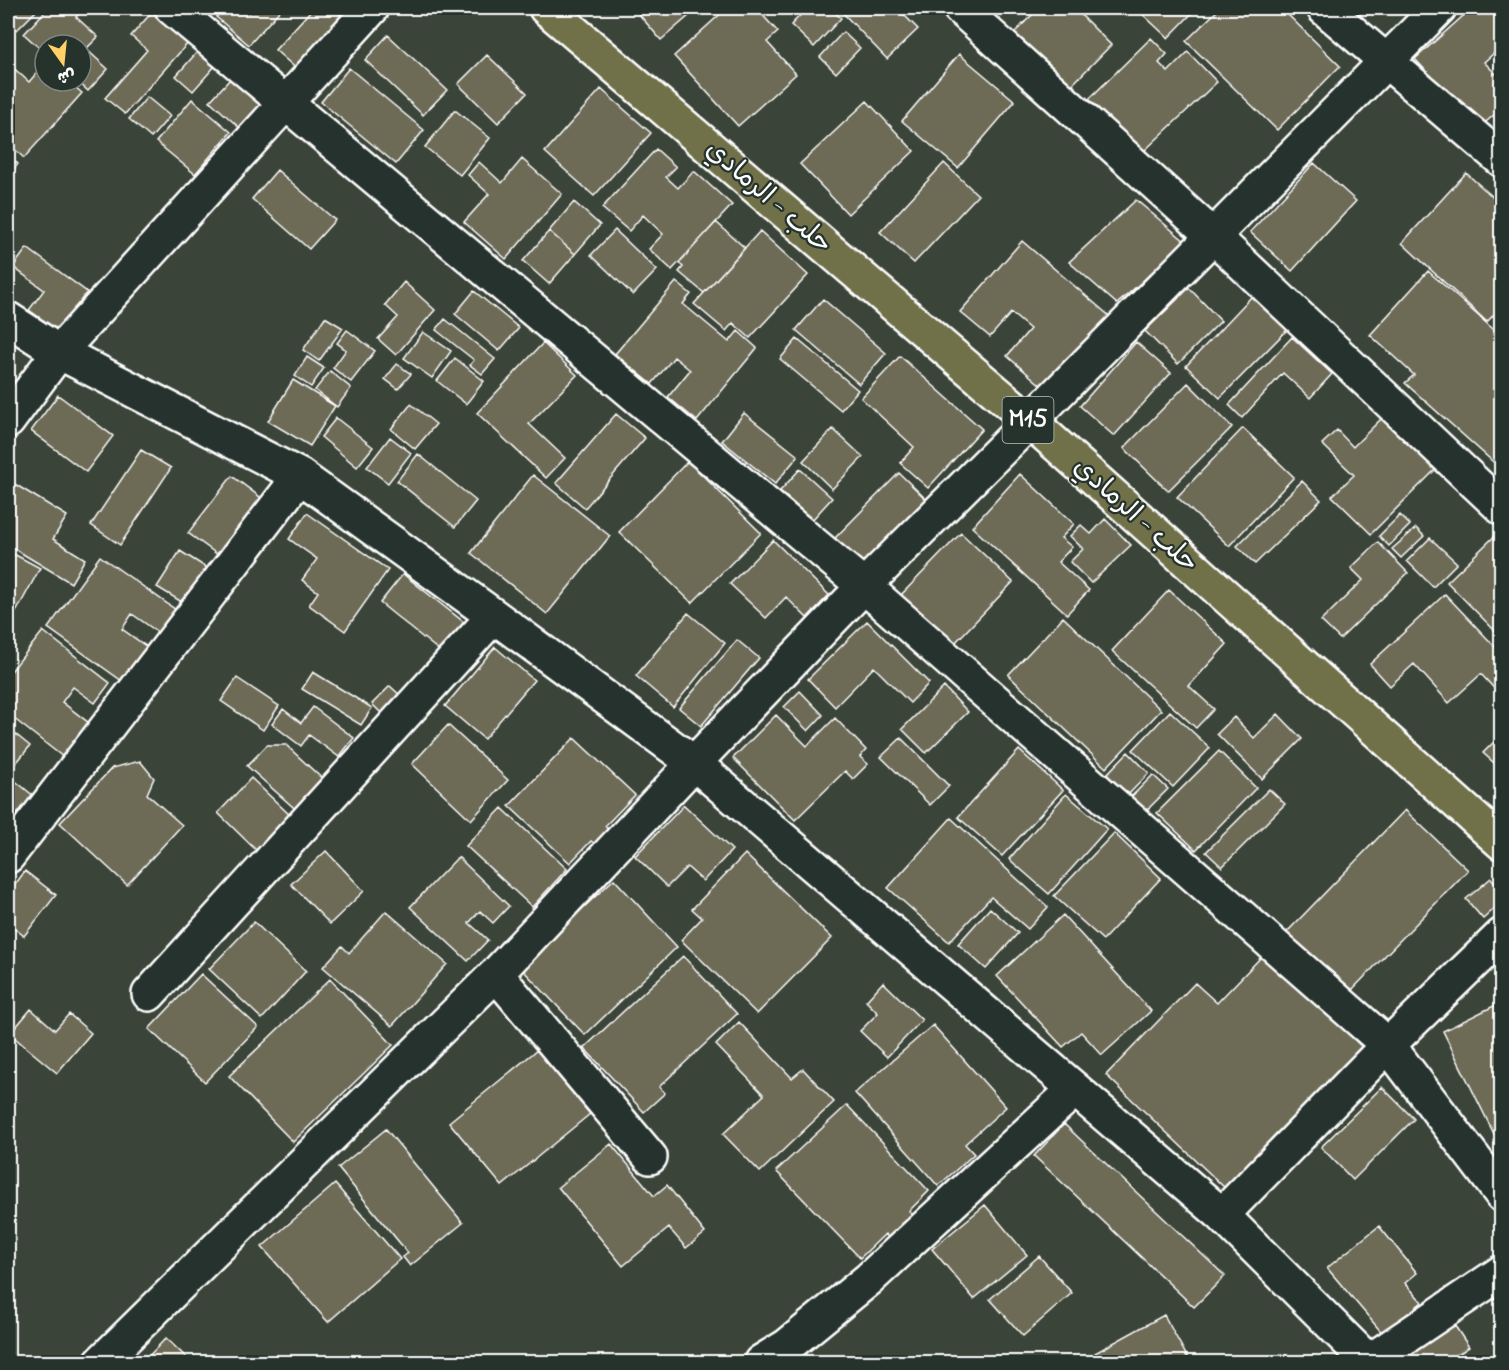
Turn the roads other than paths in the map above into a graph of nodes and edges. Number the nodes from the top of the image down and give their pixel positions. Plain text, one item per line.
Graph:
1 (172, 8) edge
2 (372, 8) edge
3 (546, 8) edge
4 (960, 8) edge
5 (1324, 8) edge
6 (1439, 8) edge
7 (1386, 61) junction
8 (285, 104) junction
9 (1502, 160) edge
10 (1212, 235) junction
11 (8, 319) edge
12 (59, 352) junction
13 (8, 421) edge
14 (1030, 421) junction
15 (300, 476) junction
16 (1502, 508) edge
17 (864, 586) junction
18 (494, 616) junction
19 (694, 763) junction
20 (1502, 843) edge
21 (8, 856) edge
22 (1502, 935) edge
23 (496, 974) junction
24 (149, 994) dead end
25 (1388, 1046) junction
26 (1075, 1089) junction
27 (650, 1157) dead end
28 (1502, 1195) edge
29 (1222, 1215) junction
30 (1502, 1272) edge
31 (101, 1362) edge
32 (761, 1362) edge
33 (1368, 1362) edge

1 - 8 street
2 - 8 street
3 - 14 highway, حلب - الرمادي / M15
4 - 10 street
5 - 7 street
6 - 7 street
7 - 9 street
7 - 10 street
8 - 12 street
8 - 17 street
10 - 14 street
10 - 16 street
11 - 12 street
12 - 13 street
12 - 15 street
14 - 17 street
14 - 20 highway, حلب - الرمادي / M15
15 - 18 street
15 - 21 street
17 - 19 street
17 - 25 street
18 - 19 street
18 - 24 street
19 - 23 street
19 - 26 street
22 - 25 street
23 - 27 street
23 - 31 street
25 - 28 street
25 - 29 street
26 - 29 street
26 - 32 street
29 - 33 street
30 - 33 street

